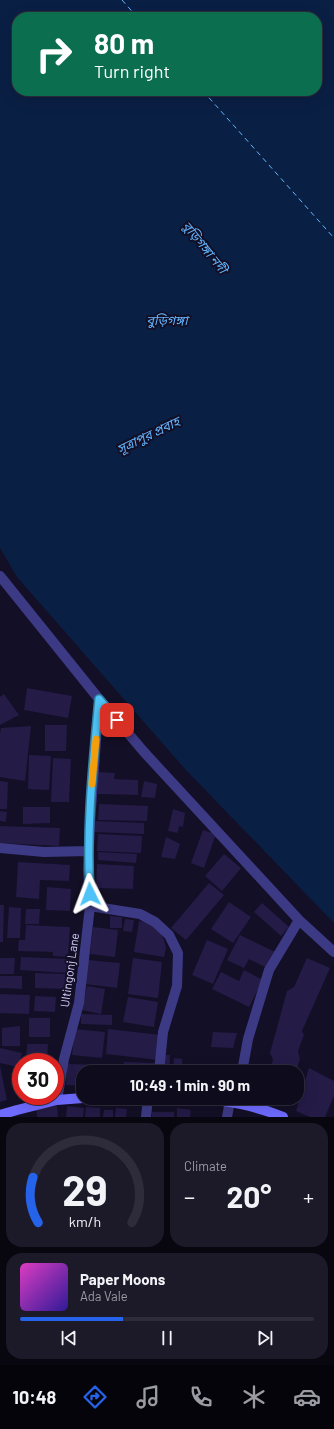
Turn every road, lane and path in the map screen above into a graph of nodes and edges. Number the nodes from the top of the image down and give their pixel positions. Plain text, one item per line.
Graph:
1 (0, 576) edge
2 (99, 699) junction
3 (0, 848) edge
4 (89, 851) junction
5 (90, 906) junction
6 (299, 920) junction
7 (334, 952) edge
8 (64, 1059) edge
9 (160, 1065) edge
10 (243, 1065) edge
11 (76, 1099) edge
12 (64, 1100) edge
13 (38, 1105) edge
14 (147, 1105) edge
15 (233, 1105) edge
16 (251, 1105) edge
17 (0, 1116) edge
18 (146, 1117) edge
19 (227, 1117) edge
20 (283, 1117) edge

1 - 2 street
2 - 4 street, Ultingonj Lane
2 - 6 street
3 - 4 street
4 - 5 street, Ultingonj Lane
5 - 8 street, Ultingonj Lane
5 - 9 street
6 - 7 street
6 - 10 street
11 - 12 street
13 - 17 street
14 - 18 street
15 - 19 street
16 - 20 street

